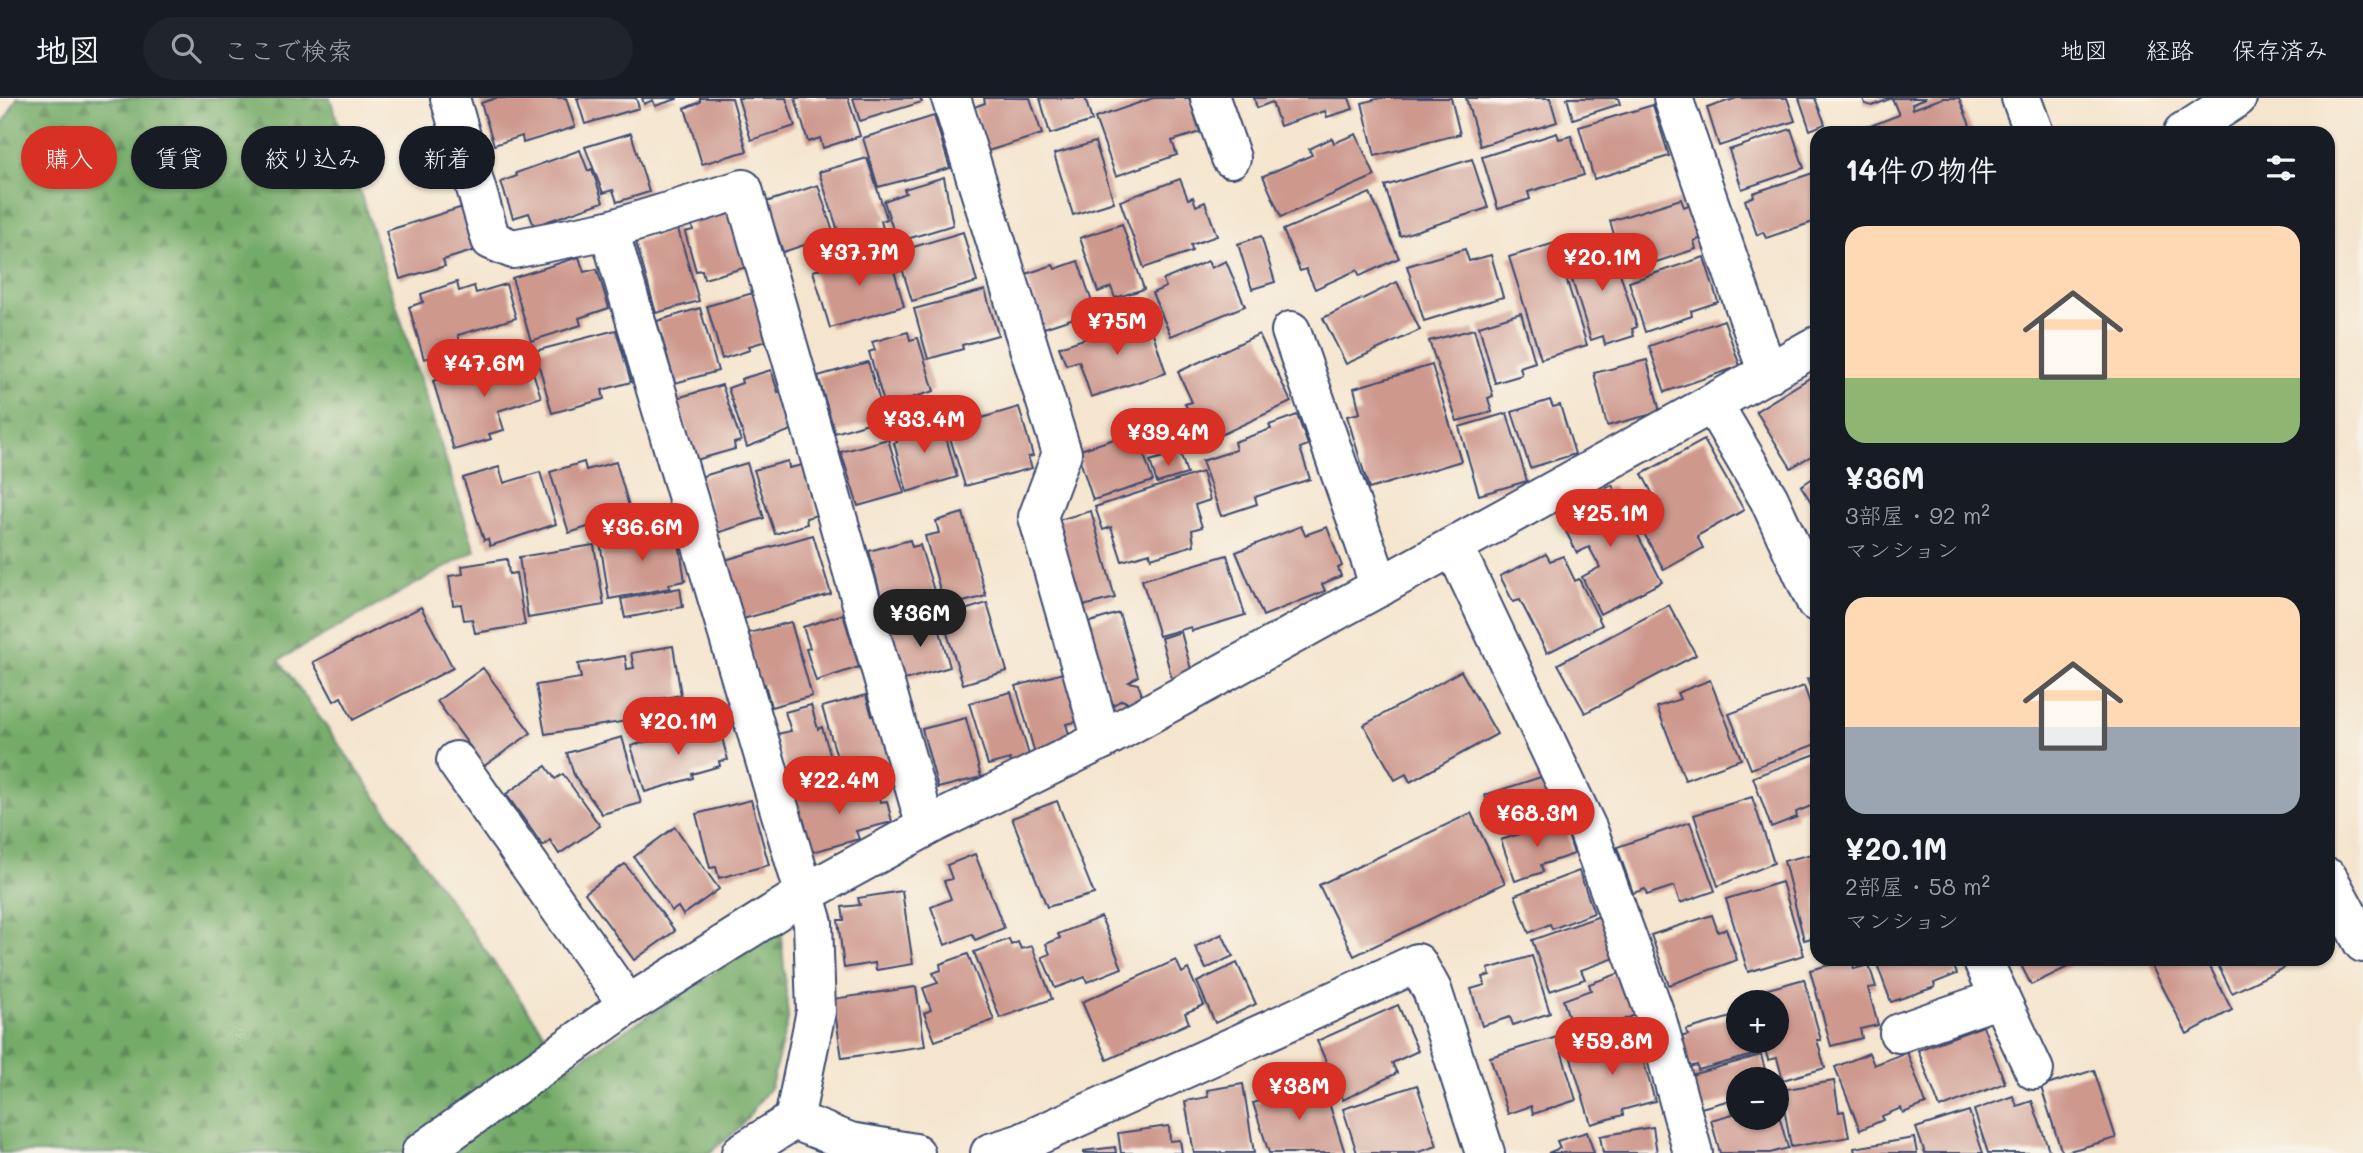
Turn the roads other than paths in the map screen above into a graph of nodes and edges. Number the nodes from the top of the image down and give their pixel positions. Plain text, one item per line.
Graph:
1 (450, 98) edge
2 (951, 98) edge
3 (1210, 98) edge
4 (1673, 98) edge
5 (2021, 98) edge
6 (2237, 98) edge
7 (2031, 126) edge
8 (2194, 126) edge
9 (1231, 158) dead end
10 (610, 230) junction
11 (1291, 331) dead end
12 (1810, 350) edge
13 (1768, 374) junction
14 (1713, 404) junction
15 (1454, 547) junction
16 (1380, 587) junction
17 (1810, 588) edge
18 (1102, 740) junction
19 (456, 761) dead end
20 (926, 827) junction
21 (2335, 891) edge
22 (804, 894) junction
23 (2363, 943) edge
24 (1985, 966) edge
25 (2000, 998) junction
26 (628, 1005) junction
27 (1899, 1033) dead end
28 (2034, 1070) dead end
29 (794, 1119) junction
30 (849, 1147) edge
31 (1009, 1150) edge
32 (421, 1153) edge
33 (741, 1153) edge
34 (915, 1153) edge
35 (1485, 1153) edge
36 (1693, 1153) edge

1 - 10 street
2 - 18 street
3 - 9 street
4 - 13 street
5 - 7 street
6 - 8 street
10 - 20 street
10 - 22 street
11 - 16 street
12 - 13 street
13 - 14 street
14 - 15 street
14 - 17 street
15 - 16 street
15 - 36 street
16 - 18 street
18 - 20 street
19 - 26 street
20 - 22 street
21 - 23 street
22 - 26 street
22 - 29 street
24 - 25 street
25 - 27 street
25 - 28 street
26 - 32 street
29 - 30 street
29 - 33 street
30 - 34 street
31 - 35 street

